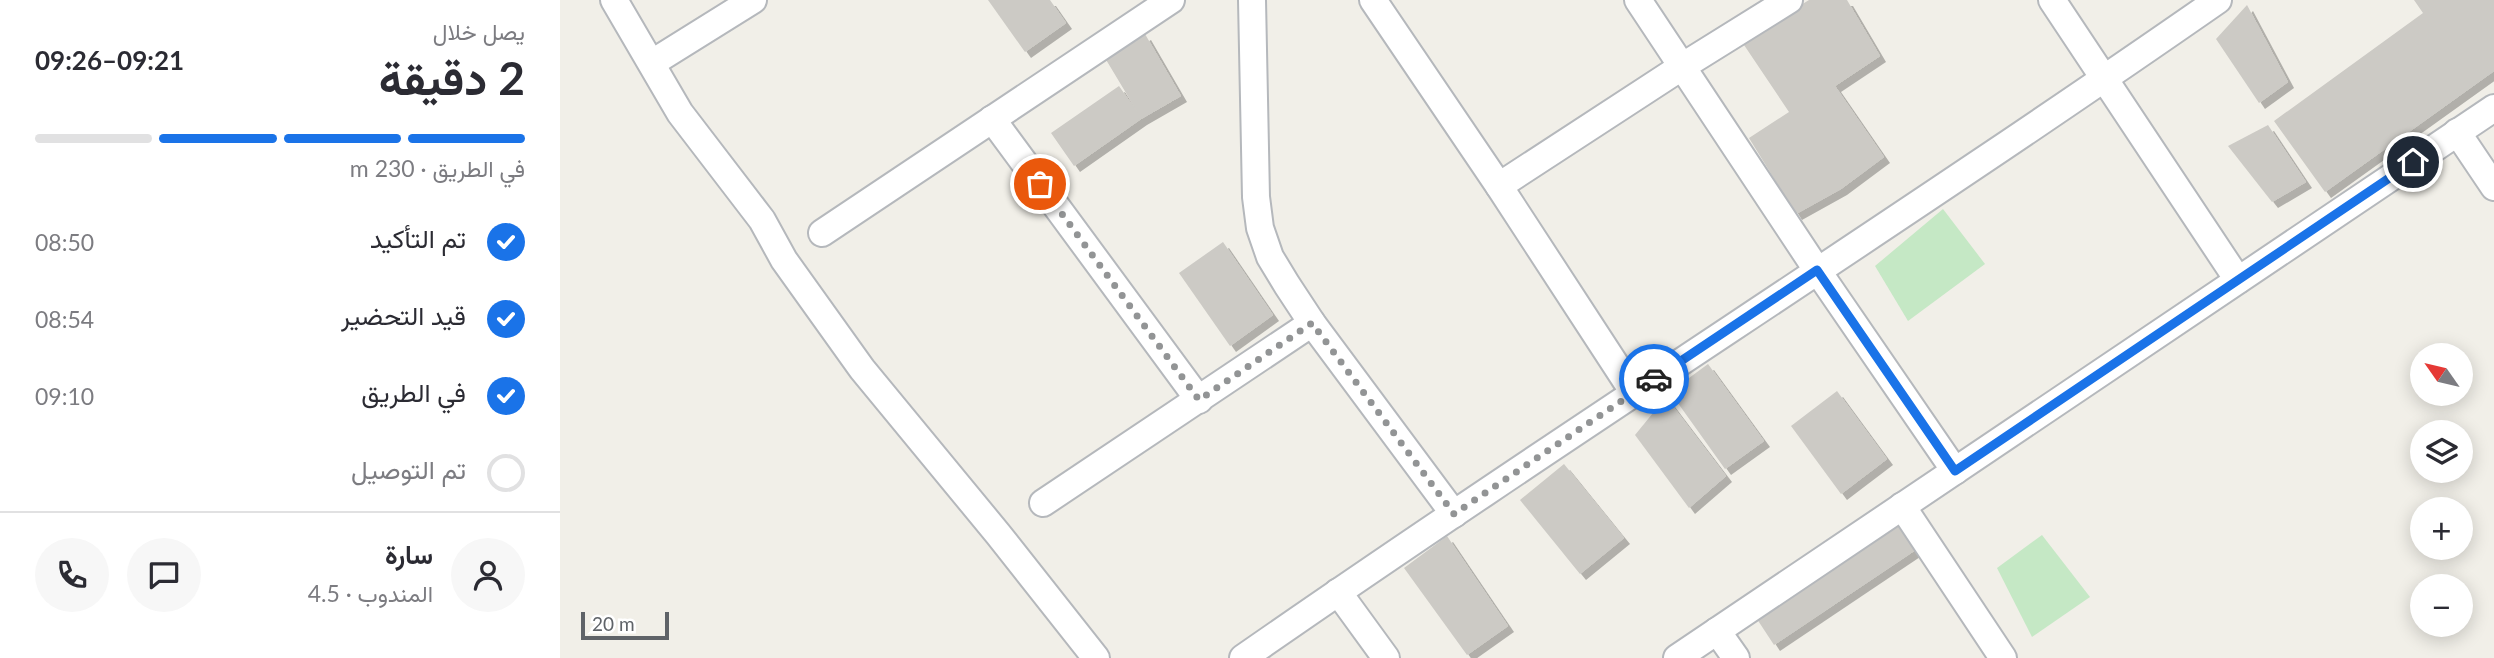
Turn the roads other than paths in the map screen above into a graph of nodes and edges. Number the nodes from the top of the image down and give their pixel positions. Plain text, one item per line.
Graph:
1 (614, 0) edge
2 (752, 0) edge
3 (1171, 0) edge
4 (1252, 0) edge
5 (1373, 0) edge
6 (1638, 0) edge
7 (1789, 0) edge
8 (2052, 0) edge
9 (2218, 0) edge
10 (652, 63) junction
11 (1683, 66) junction
12 (2105, 79) junction
13 (2494, 108) edge
14 (992, 119) junction
15 (2457, 132) junction
16 (1499, 186) junction
17 (2494, 187) edge
18 (822, 233) dead end
19 (1817, 270) junction
20 (2238, 280) junction
21 (1312, 323) junction
22 (1634, 393) junction
23 (1199, 400) junction
24 (1955, 471) junction
25 (1043, 503) dead end
26 (1902, 506) junction
27 (1454, 514) junction
28 (1338, 592) junction
29 (1717, 631) junction
30 (1096, 658) edge
31 (1243, 658) edge
32 (1386, 658) edge
33 (1677, 658) edge
34 (1736, 658) edge
35 (2003, 658) edge

1 - 10 street
2 - 10 street
3 - 14 street
4 - 21 street
5 - 16 street
6 - 11 street
7 - 11 street
8 - 12 street
9 - 12 street
10 - 30 street
11 - 16 street
11 - 19 street
12 - 19 street
12 - 20 street
13 - 15 street
14 - 18 street
14 - 23 street
15 - 17 street
15 - 20 street
16 - 22 street
19 - 22 street
19 - 24 street
20 - 24 street
21 - 23 street
21 - 27 street
22 - 27 street
23 - 25 street
24 - 26 street
26 - 29 street
26 - 35 street
27 - 28 street
28 - 31 street
28 - 32 street
29 - 33 street
29 - 34 street

